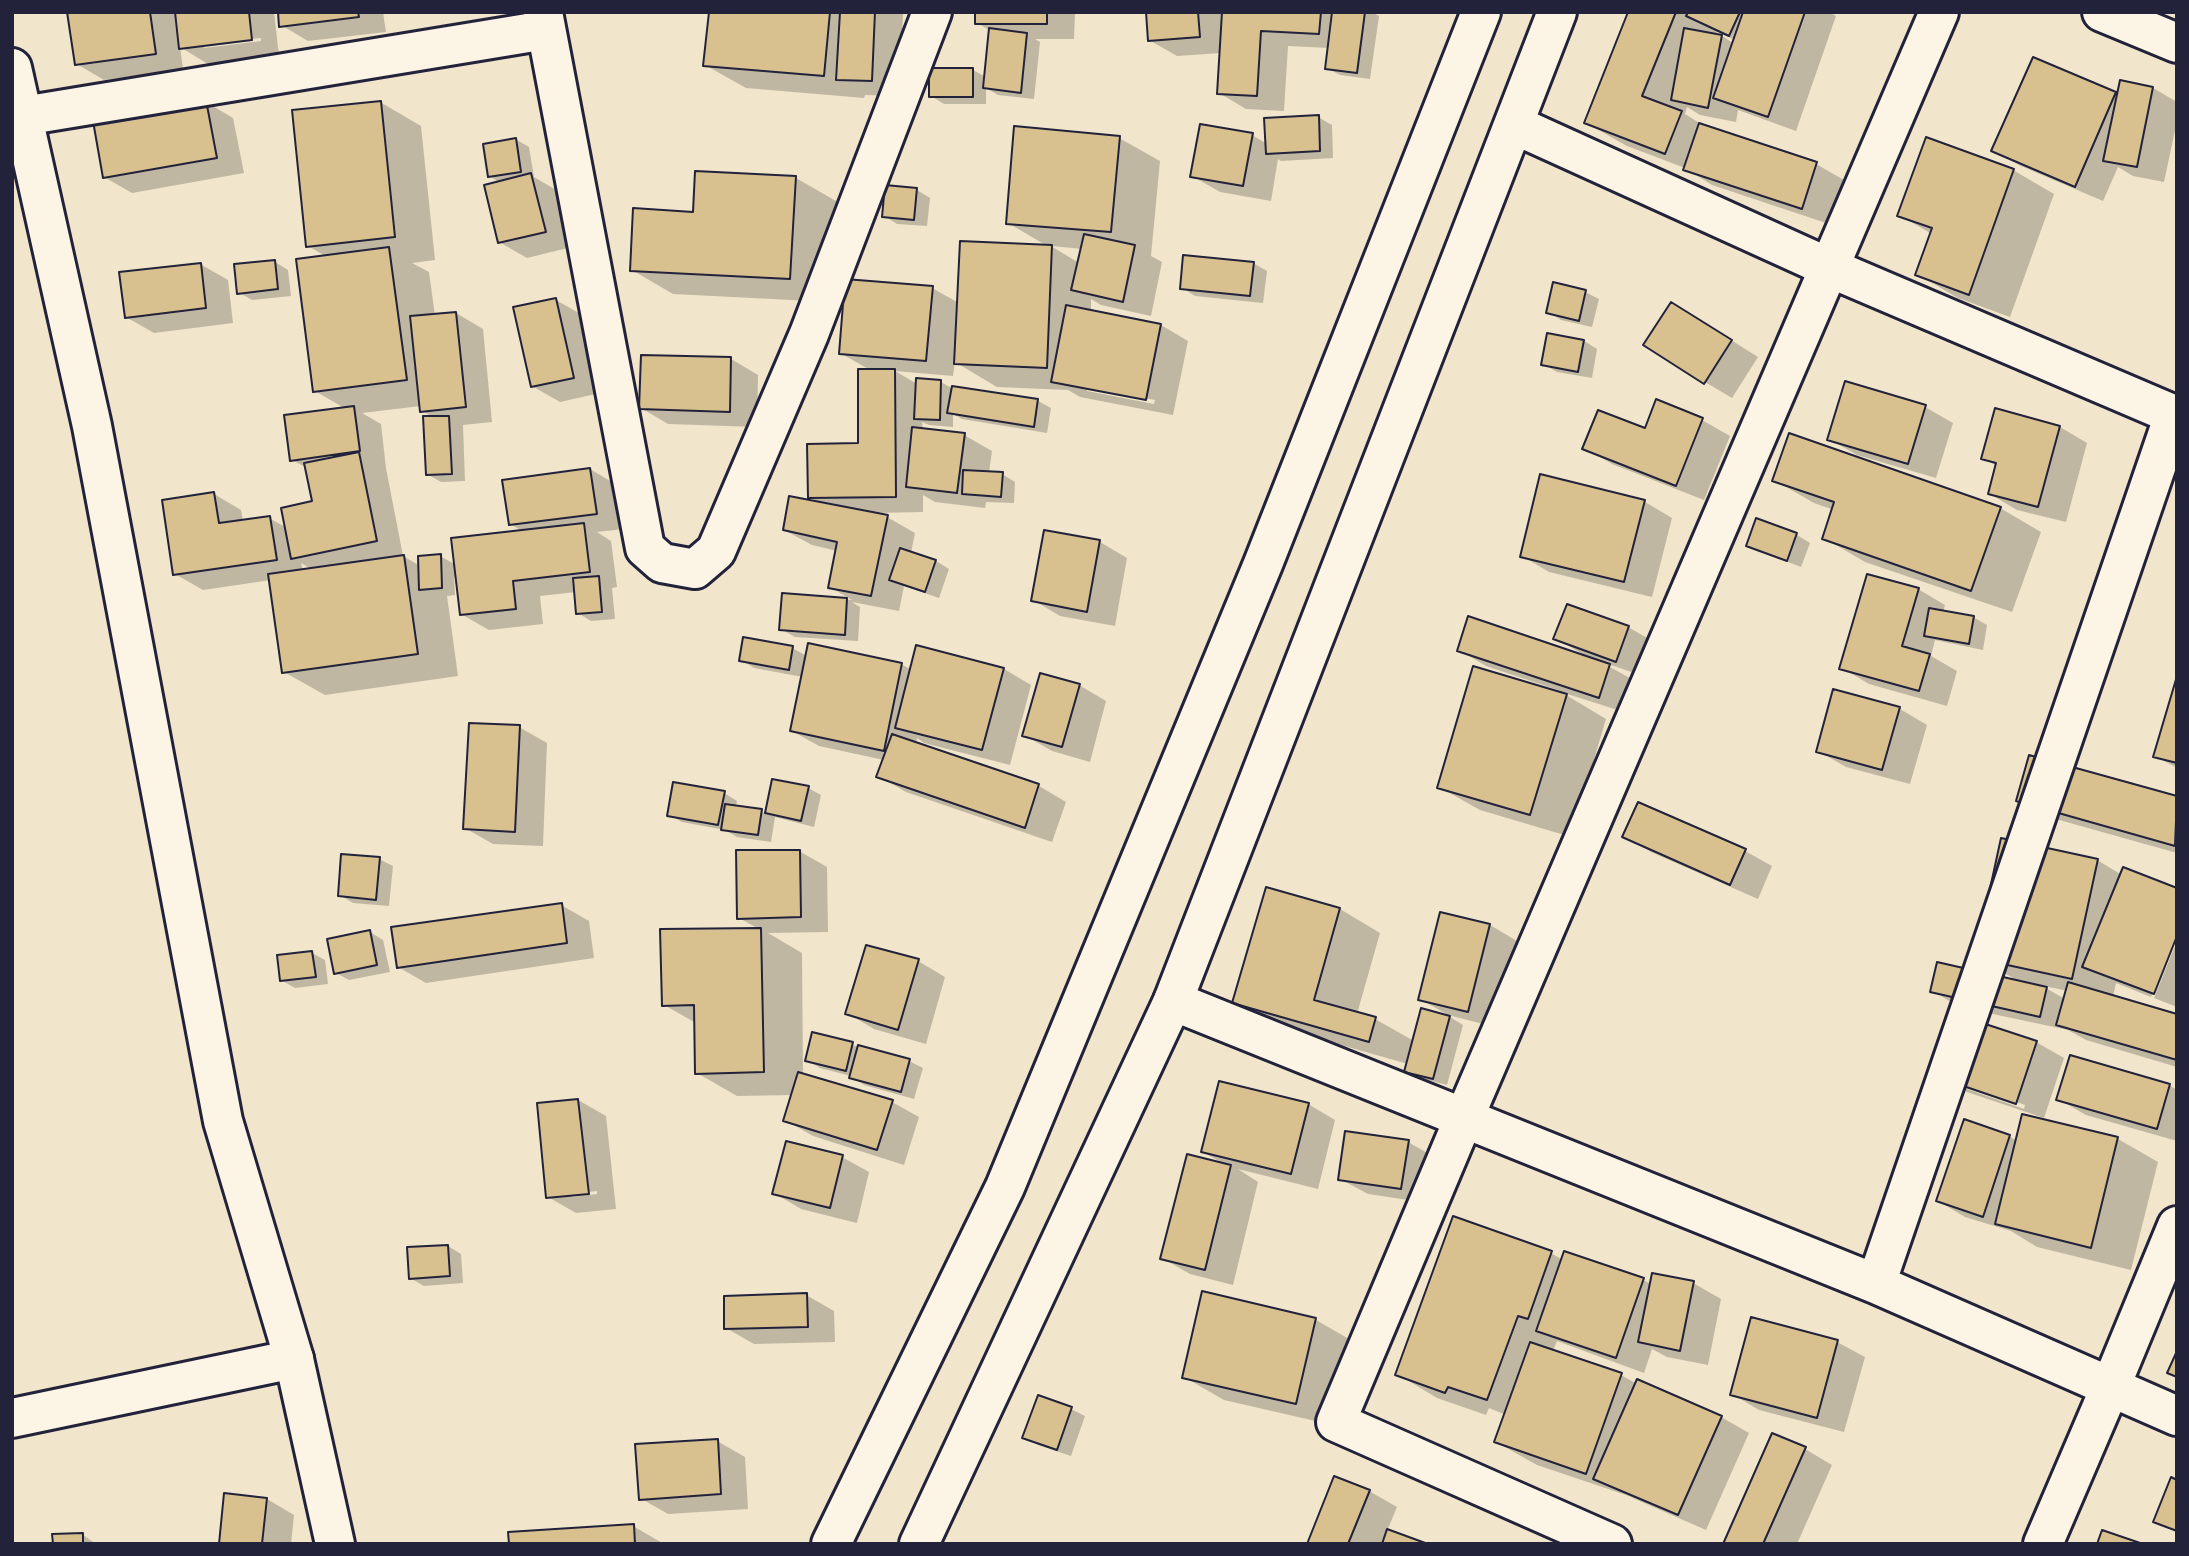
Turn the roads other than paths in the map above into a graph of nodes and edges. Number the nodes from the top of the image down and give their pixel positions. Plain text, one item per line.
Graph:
1 (932, 12) edge
2 (1481, 12) edge
3 (1557, 12) edge
4 (1939, 12) edge
5 (2102, 12) edge
6 (545, 21) edge
7 (2177, 43) edge
8 (12, 68) edge
9 (23, 116) junction
10 (1515, 125) junction
11 (1830, 268) junction
12 (2176, 416) edge
13 (1173, 1001) junction
14 (1464, 1118) junction
15 (2177, 1226) edge
16 (1876, 1284) junction
17 (294, 1359) junction
18 (2110, 1388) junction
19 (2177, 1416) edge
20 (12, 1418) edge
21 (335, 1544) edge
22 (831, 1544) edge
23 (919, 1544) edge
24 (1612, 1544) edge
25 (2043, 1544) edge

1 - 6 street
2 - 22 street
3 - 10 street
4 - 11 street
5 - 7 street
6 - 9 street
8 - 9 street
9 - 17 street
10 - 11 street
10 - 13 street
11 - 12 street
11 - 14 street
12 - 16 street
13 - 14 street
13 - 23 street
14 - 16 street
14 - 24 street
15 - 18 street
16 - 18 street
17 - 20 street
17 - 21 street
18 - 19 street
18 - 25 street

